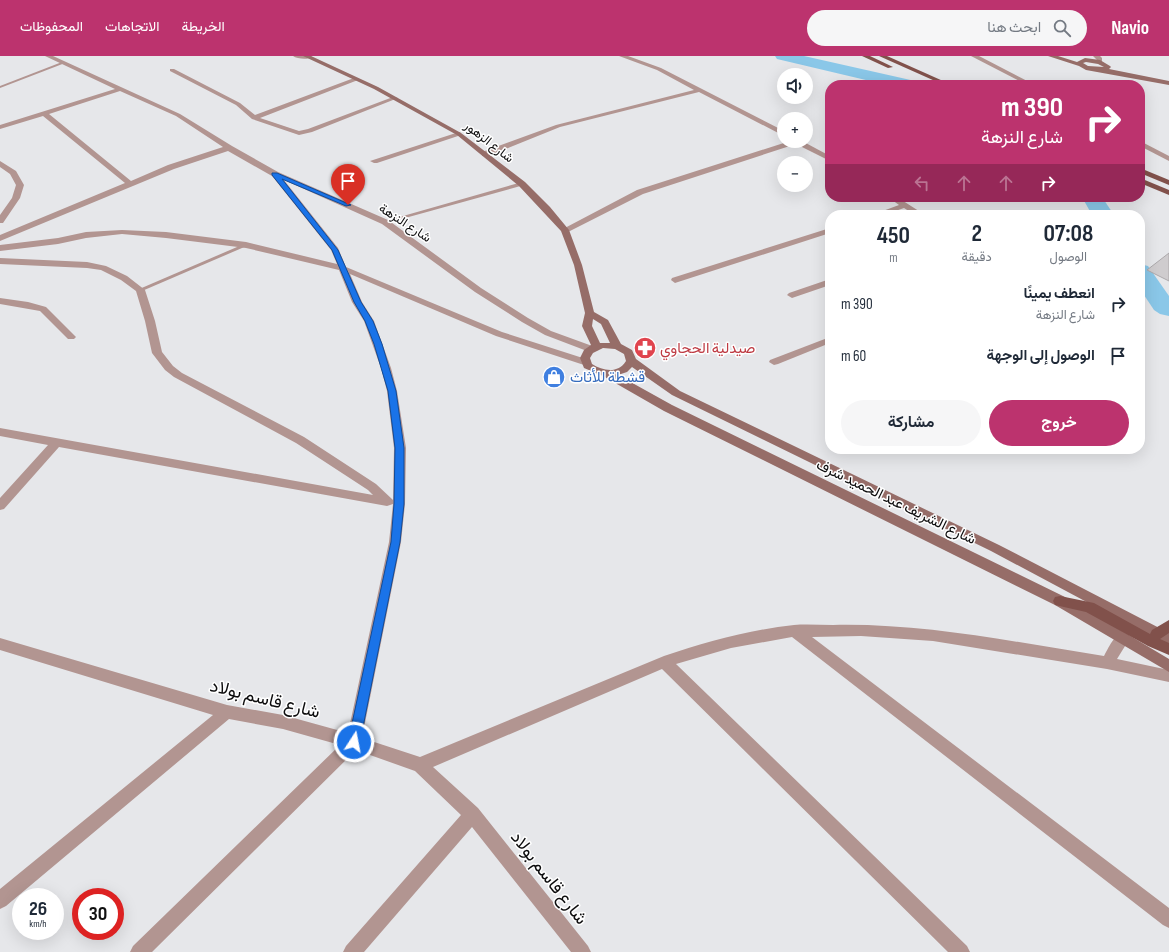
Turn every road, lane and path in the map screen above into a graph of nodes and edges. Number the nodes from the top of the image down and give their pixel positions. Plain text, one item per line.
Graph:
1 (48, 56) edge
2 (296, 56) edge
3 (622, 56) edge
4 (865, 56) edge
5 (882, 56) edge
6 (974, 56) edge
7 (1051, 56) edge
8 (1067, 56) edge
9 (1096, 56) edge
10 (307, 57) edge
11 (1082, 60) edge
12 (63, 63) junction
13 (1103, 65) junction
14 (172, 70) dead end
15 (898, 71) dead end
16 (356, 79) junction
17 (937, 80) edge
18 (1022, 80) edge
19 (1169, 83) edge
20 (0, 86) edge
21 (120, 89) junction
22 (701, 90) junction
23 (395, 98) junction
24 (44, 113) junction
25 (254, 118) junction
26 (0, 127) edge
27 (777, 130) edge
28 (459, 134) junction
29 (1145, 146) edge
30 (777, 147) edge
31 (229, 148) junction
32 (810, 148) edge
33 (485, 154) junction
34 (825, 156) edge
35 (1169, 159) edge
36 (374, 161) dead end
37 (0, 163) edge
38 (1145, 172) edge
39 (274, 174) junction
40 (1145, 182) edge
41 (1169, 183) edge
42 (130, 184) junction
43 (522, 184) junction
44 (1169, 193) edge
45 (901, 202) edge
46 (906, 205) junction
47 (891, 210) edge
48 (914, 210) edge
49 (0, 221) edge
50 (385, 222) junction
51 (565, 230) junction
52 (825, 232) edge
53 (0, 238) edge
54 (246, 245) junction
55 (0, 248) edge
56 (0, 261) edge
57 (342, 268) junction
58 (675, 280) dead end
59 (825, 284) edge
60 (140, 290) junction
61 (792, 295) dead end
62 (0, 301) edge
63 (590, 313) junction
64 (71, 337) dead end
65 (825, 342) edge
66 (617, 346) junction
67 (594, 348) junction
68 (631, 360) junction
69 (585, 362) junction
70 (774, 362) dead end
71 (606, 373) junction
72 (0, 432) edge
73 (56, 443) junction
74 (387, 502) junction
75 (399, 504) junction
76 (0, 506) edge
77 (1060, 601) junction
78 (1169, 626) edge
79 (794, 631) junction
80 (1163, 637) edge
81 (1123, 638) junction
82 (0, 644) edge
83 (1169, 649) edge
84 (664, 662) junction
85 (1107, 663) junction
86 (1169, 666) edge
87 (1169, 676) edge
88 (227, 712) junction
89 (354, 742) junction
90 (420, 765) junction
91 (472, 814) junction
92 (0, 900) edge
93 (1169, 919) edge
94 (140, 952) edge
95 (352, 952) edge
96 (582, 952) edge
97 (961, 952) edge

1 - 12 street, شارع النزهة
2 - 10 street
3 - 22 street
4 - 15 main road
5 - 17 main road
6 - 18 street
7 - 11 main road
8 - 11 main road
9 - 13 street
10 - 16 main road, شارع الزهور
11 - 13 main road
12 - 20 lane
12 - 21 street, شارع النزهة
13 - 19 main road
14 - 25 street
16 - 23 main road, شارع الزهور
16 - 25 street
21 - 24 street
21 - 31 street, شارع النزهة
22 - 27 street
22 - 33 street
23 - 25 street
23 - 28 main road, شارع الزهور
24 - 26 street
24 - 42 street
28 - 33 main road, شارع الزهور
28 - 36 street
29 - 35 street
30 - 51 street
31 - 39 street, شارع النزهة
31 - 42 street
32 - 34 street
33 - 43 main road, شارع الزهور
37 - 49 street
38 - 41 main road
39 - 50 street, شارع النزهة
39 - 57 street
40 - 44 main road
42 - 53 street
43 - 50 lane
43 - 51 main road, شارع الزهور
45 - 46 street
46 - 47 street
46 - 48 street
50 - 67 street, شارع النزهة
51 - 63 main road, شارع الزهور
52 - 58 street
54 - 55 street
54 - 57 street
54 - 60 lane
56 - 60 street
57 - 69 street
57 - 75 street
59 - 61 street
60 - 74 street
62 - 64 street
63 - 66 main road
63 - 67 main road, شارع الزهور
65 - 70 street
66 - 67 main road
66 - 68 main road
67 - 69 main road
68 - 71 main road
68 - 80 main road, شارع الشريف عبد الحميد شرف
69 - 71 main road
71 - 77 main road, شارع الشريف عبد الحميد شرف
72 - 73 street
73 - 74 street
73 - 76 street
74 - 75 street
75 - 89 street
77 - 81 main road, شارع الشريف عبد الحميد شرف
77 - 83 main road
78 - 80 main road
79 - 84 street
79 - 85 street
79 - 93 street
81 - 85 street
81 - 86 main road, شارع الشريف عبد الحميد شرف
82 - 88 street, شارع قاسم بولاد
84 - 90 street
84 - 97 street
85 - 87 street
88 - 89 street, شارع قاسم بولاد
88 - 92 street
89 - 90 street, شارع قاسم بولاد
89 - 94 street
90 - 91 street, شارع قاسم بولاد
91 - 95 street
91 - 96 street, شارع قاسم بولاد

